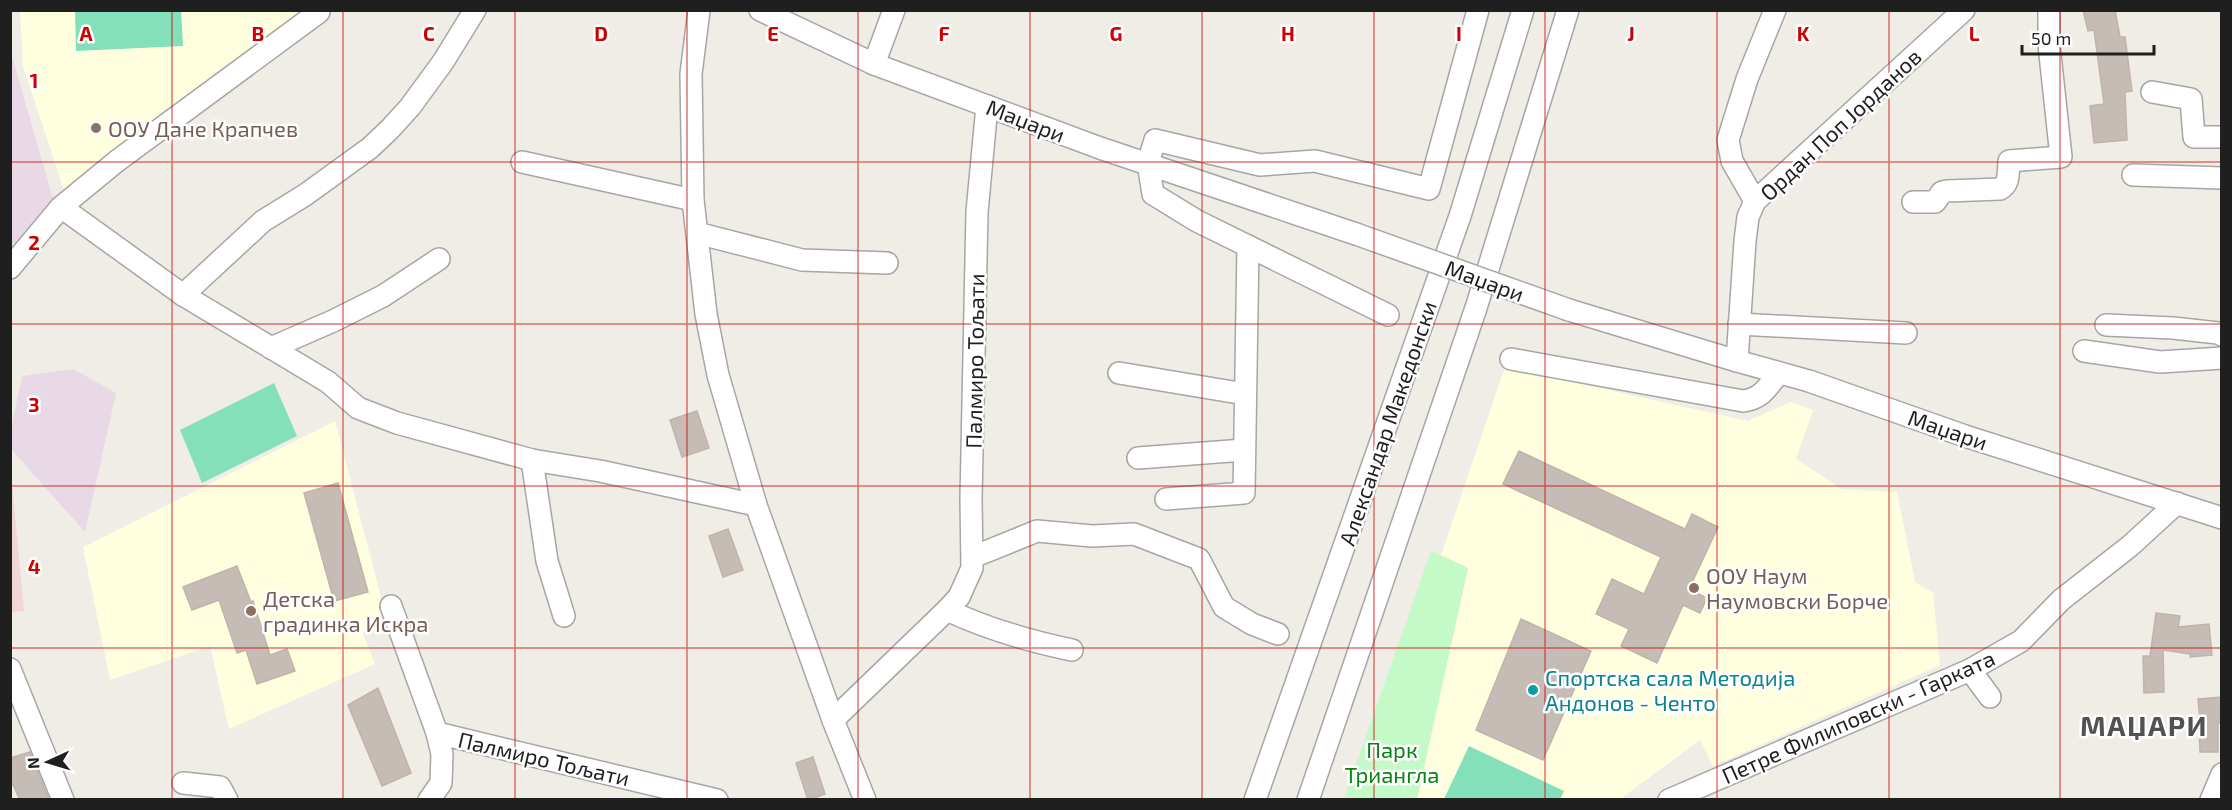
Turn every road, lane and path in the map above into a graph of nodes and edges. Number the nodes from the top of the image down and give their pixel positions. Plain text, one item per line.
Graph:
1 (476, 10) edge
2 (699, 10) edge
3 (760, 10) edge
4 (894, 10) edge
5 (1478, 10) edge
6 (1523, 10) edge
7 (1568, 10) edge
8 (1775, 10) edge
9 (1964, 10) edge
10 (2049, 10) edge
11 (319, 12) dead end
12 (874, 64) junction
13 (2152, 92) dead end
14 (987, 106) junction
15 (2222, 137) edge
16 (522, 162) dead end
17 (1148, 163) junction
18 (2133, 175) dead end
19 (2222, 178) edge
20 (693, 200) junction
21 (1755, 201) junction
22 (1913, 202) dead end
23 (61, 207) junction
24 (697, 233) junction
25 (1248, 246) junction
26 (439, 259) dead end
27 (887, 263) dead end
28 (10, 268) edge
29 (183, 295) junction
30 (1388, 315) dead end
31 (1739, 324) junction
32 (2106, 325) dead end
33 (1906, 333) dead end
34 (2222, 335) edge
35 (271, 348) junction
36 (2084, 351) dead end
37 (2222, 358) edge
38 (1511, 359) dead end
39 (1737, 361) junction
40 (1119, 373) dead end
41 (1779, 373) junction
42 (1245, 394) junction
43 (1244, 450) junction
44 (1138, 458) dead end
45 (532, 460) junction
46 (1166, 499) dead end
47 (2176, 503) junction
48 (756, 506) junction
49 (2222, 518) edge
50 (973, 557) junction
51 (390, 606) dead end
52 (947, 610) junction
53 (564, 615) dead end
54 (1278, 634) dead end
55 (1072, 650) dead end
56 (10, 669) edge
57 (1970, 670) junction
58 (1990, 697) dead end
59 (832, 720) junction
60 (437, 733) junction
61 (2222, 774) edge
62 (183, 783) dead end
63 (686, 796) edge
64 (63, 800) edge
65 (227, 800) edge
66 (429, 800) edge
67 (717, 800) edge
68 (865, 800) edge
69 (1255, 800) edge
70 (1308, 800) edge
71 (1669, 800) edge
72 (2211, 800) edge

1 - 29 street
2 - 20 street
3 - 12 street, Маџари
4 - 12 street
5 - 17 street
6 - 69 street, Александар Македонски
7 - 70 street
8 - 21 street
9 - 21 street, Ордан Поп Јорданов
10 - 22 street
11 - 23 street
12 - 14 street, Маџари
13 - 15 street
14 - 17 street, Маџари
14 - 50 street, Палмиро Тољати
16 - 20 street
17 - 25 street
17 - 39 street, Маџари, bridge
18 - 19 street
20 - 24 street
21 - 31 street, Ордан Поп Јорданов
23 - 28 street
23 - 29 street
24 - 27 street
24 - 48 street
25 - 30 street
25 - 42 street
26 - 35 street
29 - 35 street
31 - 33 street
31 - 39 street, Ордан Поп Јорданов
32 - 34 street
35 - 45 street
36 - 37 street
38 - 41 street
39 - 41 street, Маџари
40 - 42 street
41 - 47 street, Маџари
42 - 43 street
43 - 44 street
43 - 46 street
45 - 48 street
45 - 53 street
47 - 49 street, Маџари
47 - 57 street, Петре Филиповски - Гарката
48 - 59 street
50 - 52 street, Палмиро Тољати
50 - 54 street
51 - 60 street, Палмиро Тољати
52 - 55 street
52 - 59 street, Палмиро Тољати
56 - 64 street
57 - 58 street
57 - 71 street, Петре Филиповски - Гарката
59 - 68 street
60 - 63 street, Палмиро Тољати
60 - 66 street, Палмиро Тољати
61 - 72 street
62 - 65 street
63 - 67 street, Палмиро Тољати

